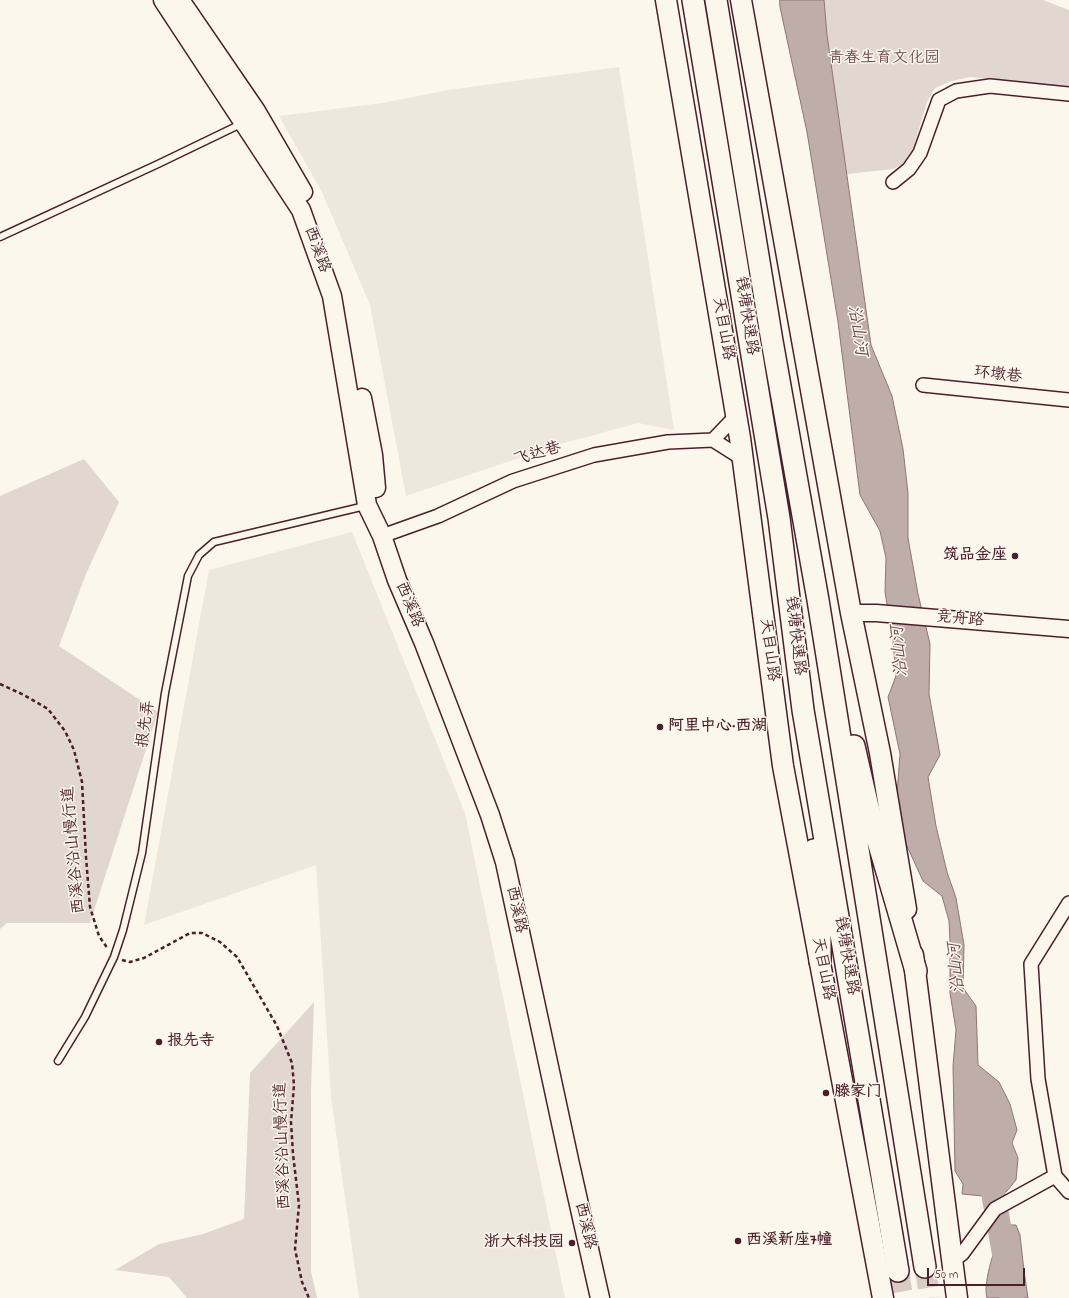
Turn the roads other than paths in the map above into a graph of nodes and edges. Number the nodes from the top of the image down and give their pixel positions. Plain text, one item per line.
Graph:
1 (163, 0) edge
2 (180, 0) edge
3 (666, 0) edge
4 (693, 0) edge
5 (716, 0) edge
6 (741, 0) edge
7 (1069, 94) edge
8 (244, 123) junction
9 (893, 182) dead end
10 (0, 237) edge
11 (923, 386) dead end
12 (1069, 400) edge
13 (736, 416) junction
14 (713, 440) junction
15 (743, 459) junction
16 (367, 505) junction
17 (382, 536) junction
18 (818, 600) junction
19 (850, 613) junction
20 (1069, 629) edge
21 (803, 710) junction
22 (1069, 903) edge
23 (820, 961) junction
24 (916, 971) junction
25 (58, 1061) dead end
26 (1055, 1176) junction
27 (1069, 1192) edge
28 (952, 1261) junction
29 (925, 1267) tunnel mouth
30 (898, 1271) tunnel mouth
31 (600, 1298) edge
32 (883, 1298) edge
33 (957, 1298) edge

1 - 8 main road, 西溪路
2 - 17 main road, 西溪路
3 - 13 main road, 天目山路
4 - 21 highway, 钱塘快速路
5 - 18 highway, 钱塘快速路
6 - 19 main road
7 - 9 street
8 - 10 lane
8 - 16 main road, 西溪路
11 - 12 street, 环墩巷
13 - 14 street
13 - 15 main road, 天目山路
14 - 15 street
14 - 17 street, 飞达巷
15 - 23 main road, 天目山路
16 - 17 main road, 西溪路
16 - 25 lane, 报先弄
17 - 31 main road, 西溪路
18 - 24 highway
18 - 29 highway, 钱塘快速路
19 - 20 street, 竞舟路
19 - 24 main road
21 - 23 highway
21 - 30 highway, 钱塘快速路
22 - 26 street
23 - 32 main road, 天目山路
24 - 28 main road
26 - 27 street
26 - 28 street
28 - 33 main road

